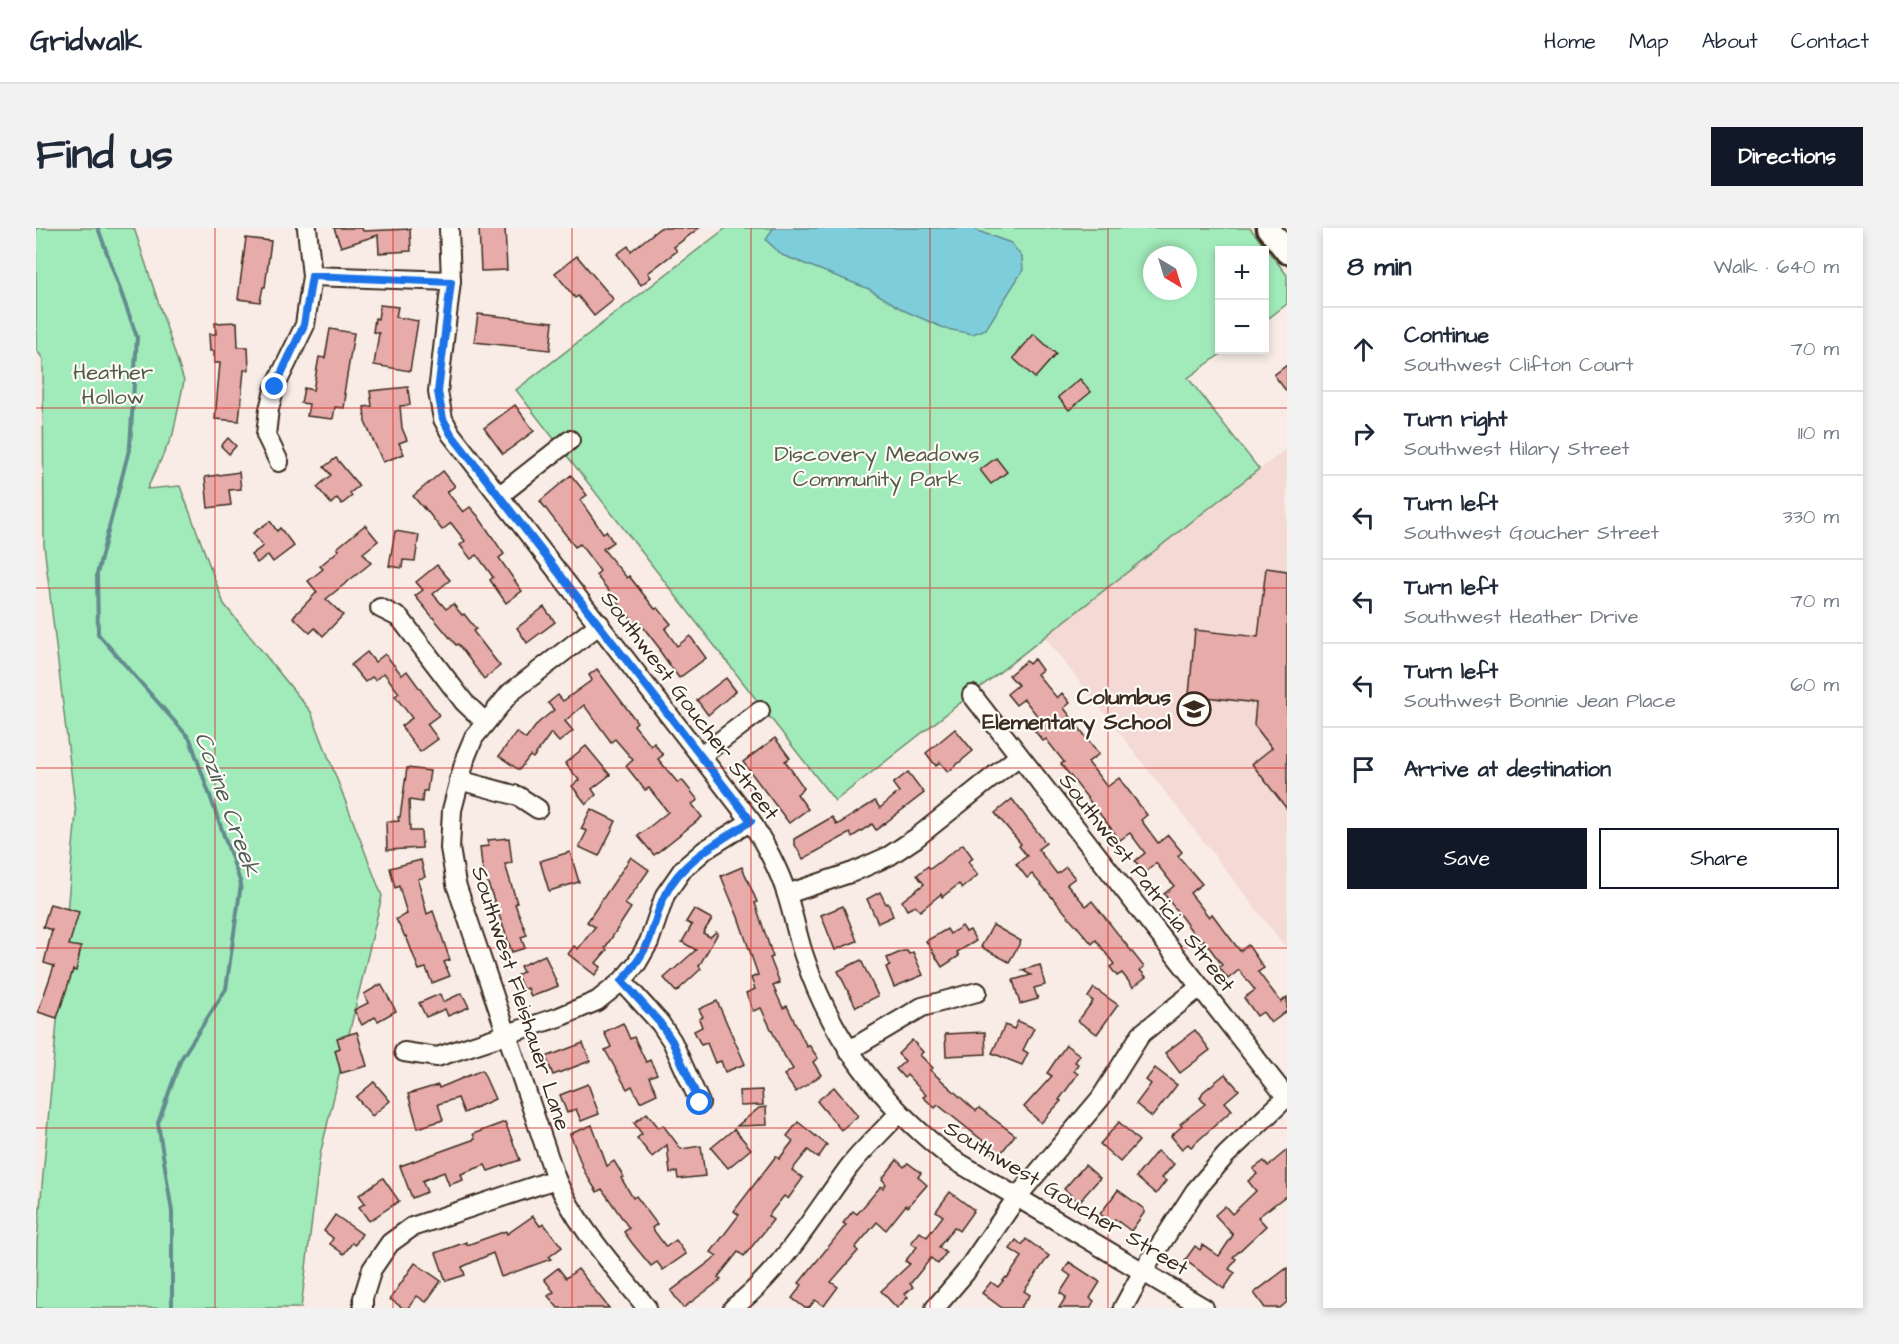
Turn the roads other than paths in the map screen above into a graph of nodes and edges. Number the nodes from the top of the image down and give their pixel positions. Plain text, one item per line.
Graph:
1 (307, 228) edge
2 (450, 228) edge
3 (1268, 228) edge
4 (1287, 252) edge
5 (312, 276) junction
6 (451, 282) junction
7 (570, 440) dead end
8 (279, 462) dead end
9 (500, 495) junction
10 (380, 608) dead end
11 (600, 624) junction
12 (972, 695) dead end
13 (760, 711) dead end
14 (485, 722) junction
15 (702, 755) junction
16 (1019, 756) junction
17 (459, 780) junction
18 (538, 809) dead end
19 (751, 821) junction
20 (787, 894) junction
21 (622, 981) junction
22 (1200, 987) junction
23 (977, 992) dead end
24 (507, 1034) junction
25 (848, 1051) junction
26 (404, 1052) dead end
27 (1287, 1098) edge
28 (700, 1103) dead end
29 (899, 1113) junction
30 (556, 1179) junction
31 (1017, 1197) junction
32 (1142, 1273) junction
33 (363, 1308) edge
34 (647, 1308) edge
35 (733, 1308) edge
36 (935, 1308) edge
37 (1123, 1308) edge
38 (1203, 1308) edge

1 - 5 street
2 - 6 street, Southwest Goucher Street
3 - 4 main road
5 - 6 street
5 - 8 street
6 - 9 street, Southwest Goucher Street
7 - 9 street
9 - 11 street, Southwest Goucher Street
10 - 14 street
11 - 14 street, Southwest Fleishauer Lane
11 - 15 street, Southwest Goucher Street
12 - 16 street, Southwest Patricia Street
13 - 15 street
14 - 17 street, Southwest Fleishauer Lane
15 - 19 street, Southwest Goucher Street
16 - 20 street
16 - 22 street, Southwest Patricia Street
17 - 18 street
17 - 24 street, Southwest Fleishauer Lane
19 - 20 street, Southwest Goucher Street
19 - 21 street
20 - 25 street, Southwest Goucher Street
21 - 24 street
21 - 28 street
22 - 27 street, Southwest Patricia Street
22 - 31 street
23 - 25 street
24 - 26 street
24 - 30 street, Southwest Fleishauer Lane
25 - 29 street, Southwest Goucher Street
27 - 32 street
29 - 31 street, Southwest Goucher Street
29 - 35 street
30 - 33 street
30 - 34 street, Southwest Fleishauer Lane
31 - 32 street, Southwest Goucher Street
31 - 36 street
32 - 37 street
32 - 38 street, Southwest Goucher Street

